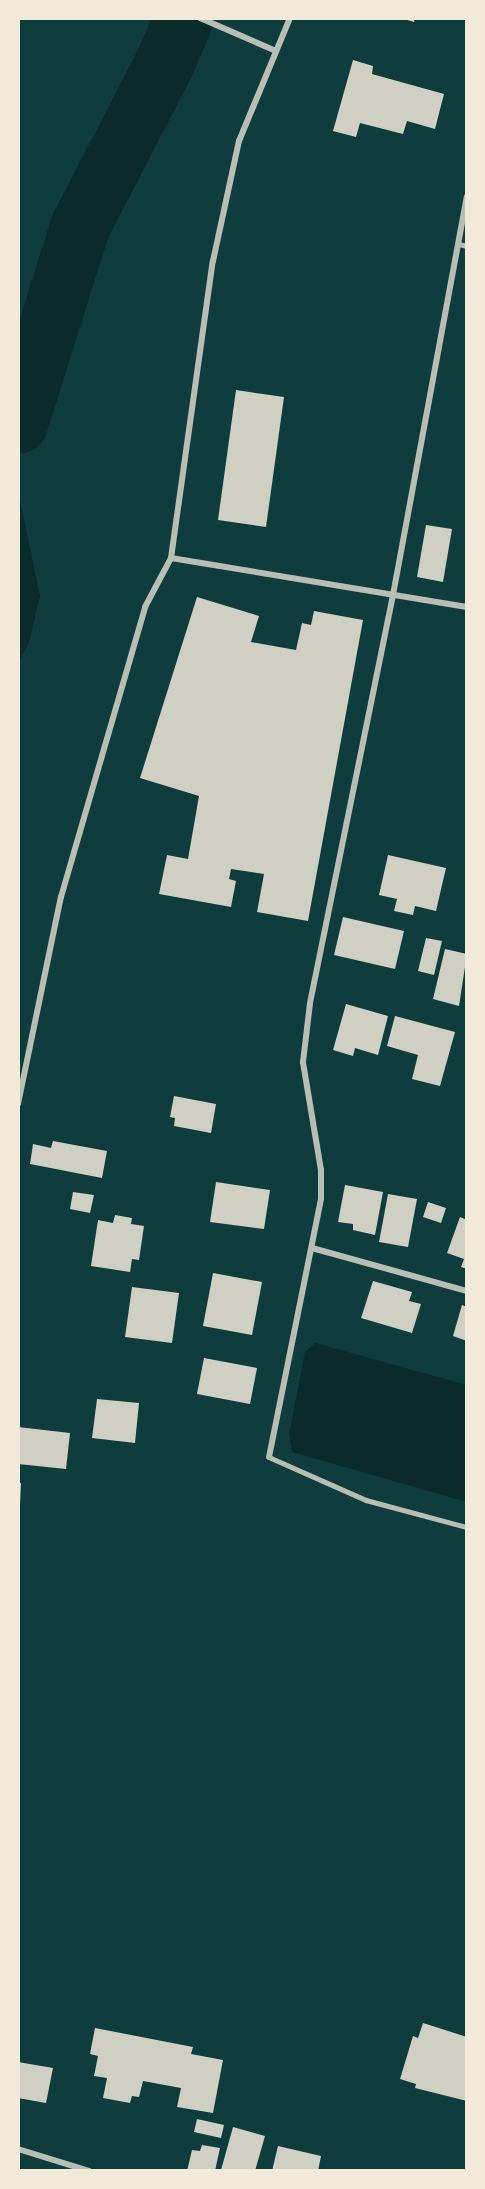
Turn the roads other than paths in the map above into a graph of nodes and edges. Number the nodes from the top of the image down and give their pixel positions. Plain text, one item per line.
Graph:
1 (200, 18) edge
2 (290, 18) edge
3 (276, 51) junction
4 (467, 197) edge
5 (459, 244) junction
6 (467, 246) edge
7 (171, 558) junction
8 (393, 595) junction
9 (467, 607) edge
10 (18, 1104) edge
11 (312, 1248) junction
12 (467, 1292) edge
13 (269, 1457) joint
14 (467, 1527) edge
15 (18, 2149) edge
16 (89, 2171) edge

1 - 3 street
2 - 3 street
3 - 7 street
4 - 5 street
5 - 6 lane
5 - 8 street
7 - 8 street
7 - 10 street
8 - 9 street
8 - 11 street
11 - 12 street
11 - 13 street
13 - 14 lane
15 - 16 street

